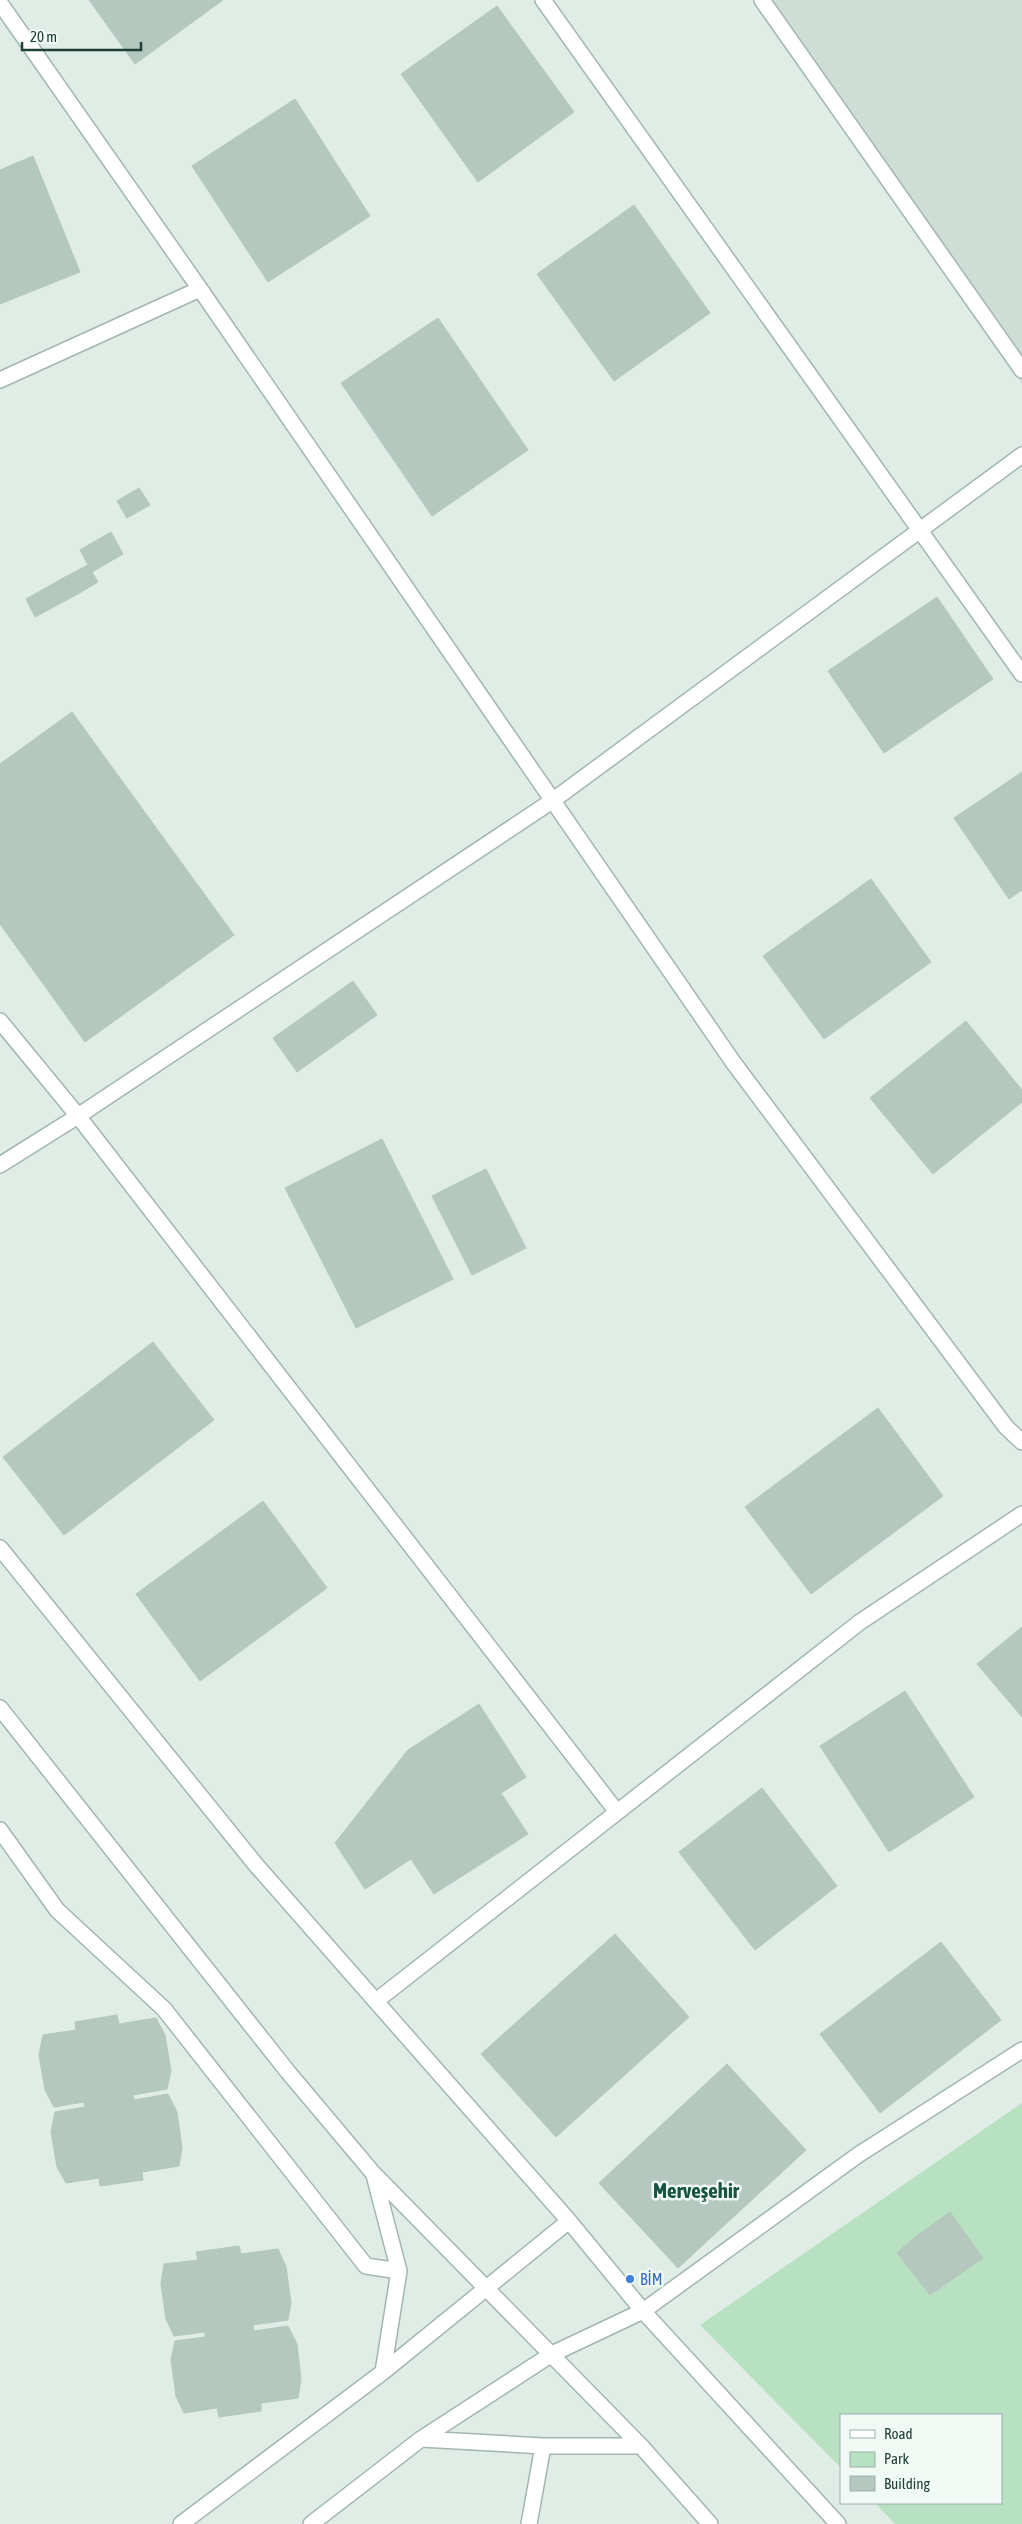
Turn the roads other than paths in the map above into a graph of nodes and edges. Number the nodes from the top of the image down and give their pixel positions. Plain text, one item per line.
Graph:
1 (543, 0) edge
2 (762, 0) edge
3 (0, 3) edge
4 (200, 289) junction
5 (1022, 370) edge
6 (0, 380) edge
7 (1022, 455) edge
8 (919, 530) junction
9 (1022, 674) edge
10 (552, 801) junction
11 (0, 1021) edge
12 (78, 1116) junction
13 (0, 1164) edge
14 (1022, 1442) edge
15 (1022, 1514) edge
16 (0, 1548) edge
17 (0, 1708) edge
18 (617, 1812) junction
19 (0, 1830) edge
20 (376, 2001) junction
21 (1022, 2050) edge
22 (373, 2173) junction
23 (569, 2221) junction
24 (399, 2271) junction
25 (486, 2288) junction
26 (643, 2311) junction
27 (552, 2354) junction
28 (383, 2372) junction
29 (421, 2439) junction
30 (543, 2446) junction
31 (641, 2446) junction
32 (181, 2524) edge
33 (311, 2524) edge
34 (530, 2524) edge
35 (710, 2524) edge
36 (838, 2524) edge

1 - 8 street
2 - 5 street
3 - 4 street
4 - 6 street
4 - 10 street
7 - 8 street
8 - 9 street
8 - 10 street
10 - 12 street
10 - 14 street
11 - 12 street
12 - 13 street
12 - 18 street
15 - 18 street
16 - 20 street
17 - 22 street
18 - 20 street
19 - 24 street
20 - 23 street
21 - 26 street
22 - 24 street
22 - 25 street
23 - 25 street
23 - 26 street
24 - 28 street
25 - 27 street
25 - 28 street
26 - 27 street
26 - 36 street
27 - 29 street
27 - 31 street
28 - 32 street
29 - 30 street
29 - 33 street
30 - 31 street
30 - 34 street
31 - 35 street

